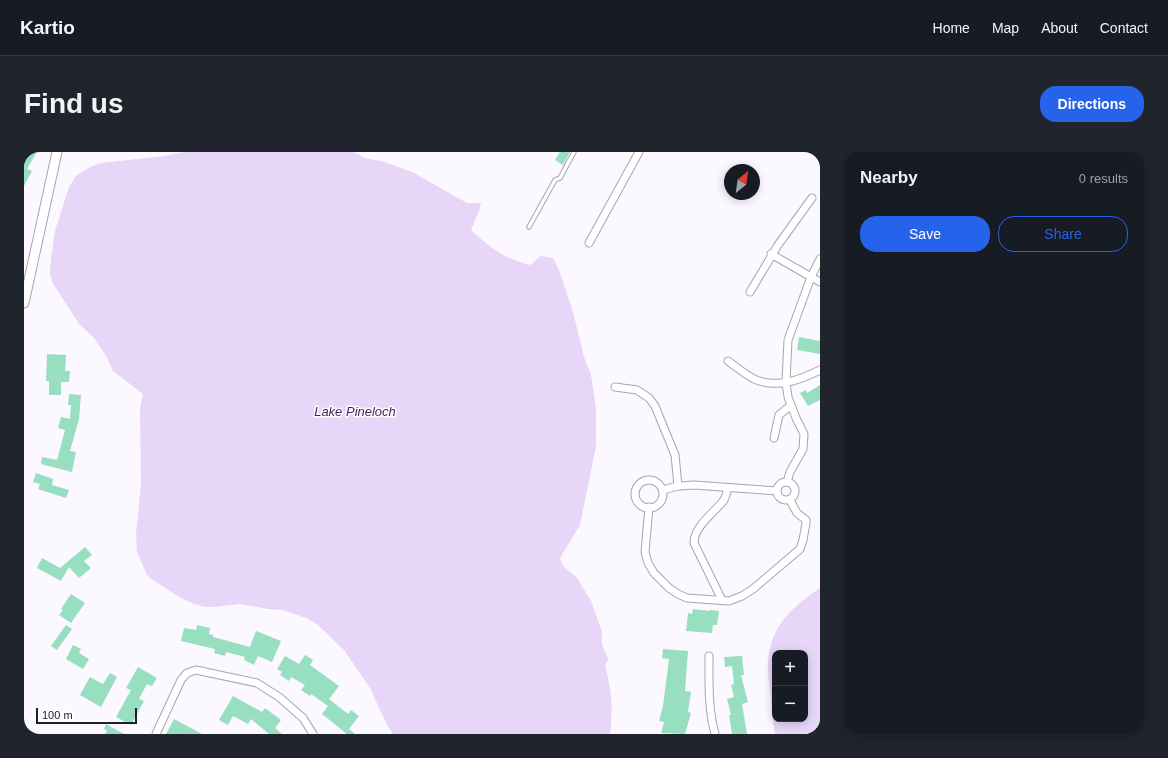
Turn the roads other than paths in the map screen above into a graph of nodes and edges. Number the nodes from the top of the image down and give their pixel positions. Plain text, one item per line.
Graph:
1 (57, 152) edge
2 (574, 152) edge
3 (639, 152) edge
4 (812, 198) dead end
5 (529, 227) dead end
6 (589, 243) dead end
7 (771, 254) junction
8 (820, 260) edge
9 (811, 277) junction
10 (820, 282) edge
11 (750, 292) dead end
12 (24, 303) edge
13 (728, 361) dead end
14 (820, 370) edge
15 (786, 382) junction
16 (615, 387) dead end
17 (790, 406) junction
18 (774, 438) dead end
19 (787, 482) junction
20 (678, 486) junction
21 (728, 488) junction
22 (663, 490) junction
23 (777, 491) junction
24 (790, 500) junction
25 (650, 507) junction
26 (722, 600) junction
27 (709, 656) dead end
28 (156, 734) edge
29 (313, 734) edge
30 (715, 734) edge

1 - 12 street
2 - 5 lane
3 - 6 street
4 - 7 street
7 - 9 street
7 - 11 street
8 - 9 street
9 - 10 street
9 - 15 street
13 - 15 street
14 - 15 street
15 - 17 street
16 - 20 street
17 - 18 street
17 - 19 street
19 - 23 street
19 - 24 street
20 - 21 street
20 - 22 street
21 - 23 street
21 - 26 street
22 - 25 street
22 - 25 street
23 - 24 street
24 - 26 street
25 - 26 street
27 - 30 street
28 - 29 street

